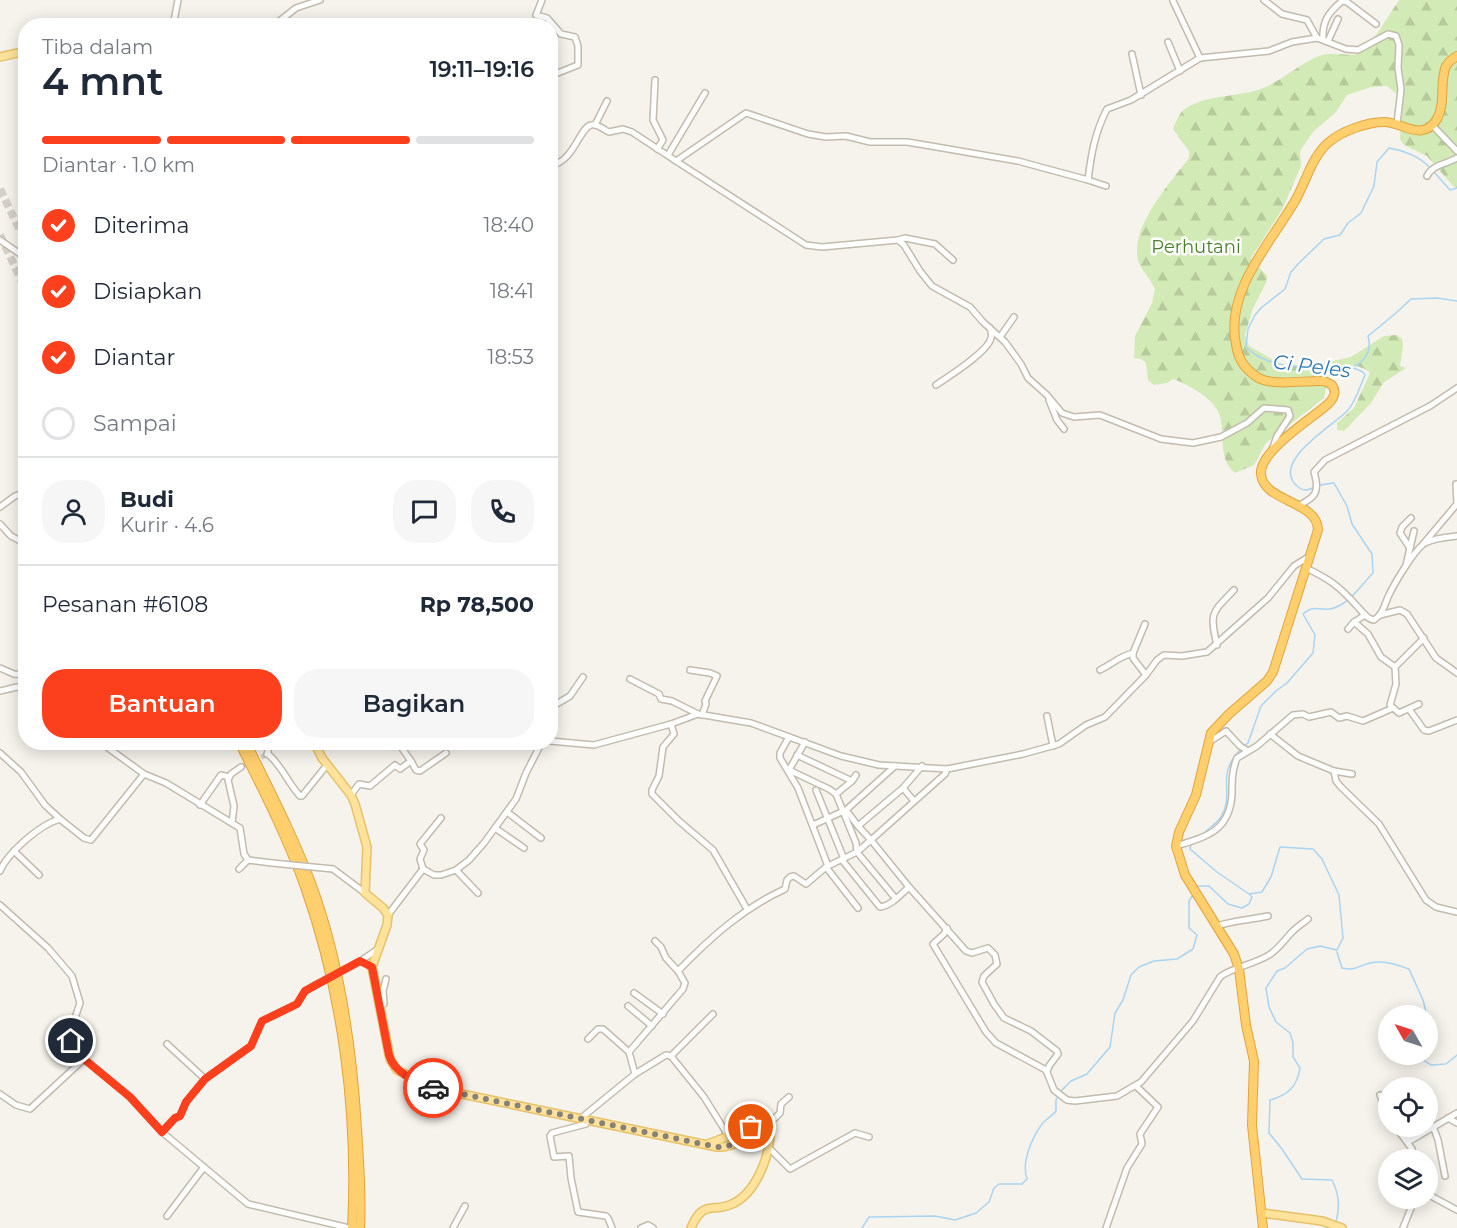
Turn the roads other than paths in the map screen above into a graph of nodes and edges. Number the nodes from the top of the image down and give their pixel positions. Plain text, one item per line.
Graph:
1 (178, 0) edge
2 (320, 0) edge
3 (542, 0) edge
4 (1173, 0) edge
5 (1264, 0) edge
6 (175, 18) edge
7 (283, 18) edge
8 (548, 18) edge
9 (1338, 20) dead end
10 (1376, 24) dead end
11 (558, 30) edge
12 (1323, 39) junction
13 (1168, 42) dead end
14 (18, 54) edge
15 (1132, 54) dead end
16 (1457, 56) edge
17 (0, 57) edge
18 (1200, 58) junction
19 (1179, 70) junction
20 (558, 73) edge
21 (655, 80) dead end
22 (705, 93) dead end
23 (1141, 95) junction
24 (607, 101) dead end
25 (1397, 124) junction
26 (595, 125) junction
27 (1432, 125) junction
28 (657, 148) junction
29 (1457, 151) edge
30 (668, 155) junction
31 (1457, 158) edge
32 (676, 161) junction
33 (558, 163) edge
34 (1428, 173) dead end
35 (1088, 180) junction
36 (1106, 186) dead end
37 (0, 240) edge
38 (898, 240) junction
39 (18, 252) edge
40 (954, 260) dead end
41 (1014, 316) dead end
42 (990, 328) junction
43 (1000, 337) junction
44 (936, 385) dead end
45 (1457, 388) edge
46 (1047, 395) junction
47 (1064, 429) dead end
48 (1272, 452) junction
49 (1456, 484) edge
50 (18, 495) edge
51 (1298, 506) junction
52 (0, 507) edge
53 (1411, 518) dead end
54 (0, 524) edge
55 (1414, 531) dead end
56 (1457, 536) edge
57 (18, 540) edge
58 (1423, 544) junction
59 (1410, 548) junction
60 (1306, 564) junction
61 (1406, 567) junction
62 (1234, 590) dead end
63 (1365, 615) junction
64 (1380, 615) junction
65 (1354, 622) junction
66 (1145, 624) dead end
67 (1348, 630) dead end
68 (1424, 638) junction
69 (1217, 645) junction
70 (1133, 653) junction
71 (1395, 667) junction
72 (0, 668) edge
73 (690, 670) dead end
74 (1101, 670) dead end
75 (1457, 673) edge
76 (18, 674) edge
77 (1146, 675) junction
78 (583, 677) dead end
79 (630, 679) dead end
80 (18, 684) edge
81 (17, 687) joint
82 (0, 691) edge
83 (558, 703) edge
84 (1419, 704) dead end
85 (1393, 708) junction
86 (1408, 709) junction
87 (700, 714) junction
88 (1047, 716) dead end
89 (1457, 720) edge
90 (671, 724) junction
91 (1270, 734) junction
92 (789, 737) junction
93 (558, 742) edge
94 (805, 742) junction
95 (1207, 743) junction
96 (1053, 746) junction
97 (1244, 749) junction
98 (111, 750) edge
99 (243, 750) edge
100 (250, 750) edge
101 (267, 750) edge
102 (319, 750) edge
103 (403, 750) edge
104 (538, 750) edge
105 (0, 753) edge
106 (446, 753) dead end
107 (797, 755) junction
108 (411, 761) junction
109 (327, 765) junction
110 (895, 766) junction
111 (922, 766) junction
112 (241, 767) tunnel mouth
113 (947, 769) junction
114 (789, 770) junction
115 (1334, 771) junction
116 (144, 774) junction
117 (1353, 774) dead end
118 (856, 775) dead end
119 (229, 777) junction
120 (852, 781) junction
121 (903, 788) junction
122 (816, 790) dead end
123 (836, 794) junction
124 (351, 795) junction
125 (914, 801) junction
126 (200, 805) junction
127 (844, 811) junction
128 (507, 812) junction
129 (441, 818) dead end
130 (829, 818) junction
131 (60, 819) junction
132 (232, 823) junction
133 (813, 825) junction
134 (858, 826) junction
135 (495, 828) junction
136 (542, 838) dead end
137 (870, 840) junction
138 (1176, 846) junction
139 (524, 848) dead end
140 (14, 851) junction
141 (857, 852) junction
142 (843, 859) junction
143 (248, 860) junction
144 (827, 867) junction
145 (239, 869) dead end
146 (423, 869) junction
147 (456, 870) junction
148 (0, 871) edge
149 (39, 874) dead end
150 (909, 887) junction
151 (365, 893) junction
152 (478, 893) dead end
153 (896, 899) junction
154 (0, 905) edge
155 (858, 908) dead end
156 (747, 909) junction
157 (1457, 912) edge
158 (388, 915) junction
159 (1268, 916) dead end
160 (1308, 919) dead end
161 (1217, 926) junction
162 (947, 928) junction
163 (656, 942) dead end
164 (378, 949) junction
165 (360, 961) junction
166 (372, 967) junction
167 (1239, 969) junction
168 (678, 971) junction
169 (386, 979) dead end
170 (634, 993) dead end
171 (380, 1006) junction
172 (628, 1006) dead end
173 (663, 1014) junction
174 (713, 1014) dead end
175 (652, 1026) junction
176 (588, 1039) dead end
177 (167, 1044) dead end
178 (629, 1052) junction
179 (672, 1056) junction
180 (84, 1059) junction
181 (1047, 1072) junction
182 (635, 1074) junction
183 (205, 1079) junction
184 (1137, 1086) junction
185 (0, 1094) edge
186 (789, 1097) dead end
187 (1457, 1113) edge
188 (1448, 1118) junction
189 (583, 1119) junction
190 (1457, 1122) edge
191 (1438, 1123) edge
192 (761, 1128) junction
193 (162, 1132) junction
194 (729, 1137) junction
195 (869, 1137) dead end
196 (1406, 1137) edge
197 (1408, 1137) edge
198 (1414, 1137) edge
199 (1437, 1137) edge
200 (1409, 1140) junction
201 (708, 1144) junction
202 (769, 1148) junction
203 (1412, 1149) edge
204 (204, 1167) junction
205 (1445, 1176) dead end
206 (1438, 1200) edge
207 (465, 1206) dead end
208 (1411, 1209) edge
209 (1457, 1210) edge
210 (1262, 1213) junction
211 (167, 1216) dead end
212 (350, 1228) edge
213 (360, 1228) edge
214 (453, 1228) edge
215 (612, 1228) edge
216 (641, 1228) edge
217 (653, 1228) edge
218 (691, 1228) edge
219 (1106, 1228) edge
220 (1263, 1228) edge
221 (1342, 1228) edge
222 (1403, 1228) edge

1 - 6 street
2 - 7 street
3 - 8 street
4 - 18 street
5 - 12 street
9 - 12 street
10 - 12 street
11 - 20 street
12 - 18 street
12 - 25 street
13 - 19 street
14 - 17 main road
15 - 23 street
16 - 27 highway
18 - 19 street
19 - 23 street
21 - 28 street
22 - 30 street
23 - 35 street
24 - 26 street
25 - 27 highway
25 - 48 highway
26 - 28 street
26 - 33 street
27 - 29 street
28 - 30 street
30 - 32 street
31 - 34 street
32 - 35 street
32 - 38 street
35 - 36 street
37 - 39 street
38 - 40 street
38 - 42 street
41 - 43 street
42 - 43 street
42 - 44 street
43 - 46 street
45 - 51 street
46 - 47 street
46 - 48 street
48 - 51 highway
49 - 58 street
50 - 52 street
51 - 60 highway
53 - 59 street
54 - 57 street
55 - 59 street
56 - 58 street
58 - 61 street
59 - 61 street
60 - 63 street
60 - 69 street
60 - 95 highway
61 - 64 street
62 - 69 street
63 - 64 street
63 - 65 street
64 - 68 street
65 - 67 street
65 - 71 street
66 - 70 street
68 - 71 street
68 - 75 street
69 - 77 street
70 - 74 street
70 - 77 street
71 - 85 street
72 - 76 street
73 - 87 street
77 - 96 street
78 - 83 street
79 - 87 street
80 - 81 street
81 - 82 street
84 - 86 street
85 - 86 street
85 - 91 street
86 - 89 street
87 - 90 street
87 - 92 street
88 - 96 street
90 - 93 street
90 - 156 street
91 - 97 street
91 - 115 street
92 - 94 street
92 - 114 street
94 - 107 street
94 - 110 street
95 - 97 street
95 - 138 highway
96 - 113 street
97 - 138 street
98 - 116 street
99 - 212 highway
100 - 213 highway
101 - 109 street
102 - 109 main road
103 - 108 street
104 - 128 street
105 - 131 street
106 - 108 street
107 - 114 street
107 - 120 street
108 - 124 street
109 - 124 main road
110 - 111 street
110 - 127 street
111 - 113 street
111 - 121 street
112 - 119 street
113 - 125 street
114 - 123 street
114 - 133 street
115 - 117 street
115 - 157 street
116 - 126 street
116 - 131 street
118 - 120 street
119 - 126 street
119 - 132 street
120 - 123 street
121 - 125 street
121 - 134 street
122 - 130 street
123 - 127 street
124 - 151 main road
125 - 137 street
126 - 132 street
127 - 130 street
127 - 134 street
127 - 141 street
128 - 135 street
128 - 136 street
129 - 146 street
130 - 133 street
130 - 142 street
131 - 140 street
132 - 143 street
133 - 144 street
134 - 137 street
135 - 139 street
135 - 147 street
137 - 141 street
137 - 150 street
138 - 161 highway
140 - 148 street
140 - 149 street
141 - 142 street
141 - 153 street
142 - 144 street
142 - 153 street
143 - 145 street
143 - 151 street, bridge
144 - 155 street
144 - 156 street
146 - 147 street
146 - 158 street
147 - 152 street
150 - 153 street
150 - 162 street
151 - 158 main road
154 - 180 street
156 - 168 street
158 - 164 main road
159 - 161 street
160 - 167 street
161 - 167 highway
162 - 181 street
162 - 181 street
163 - 168 street
164 - 165 street
164 - 166 main road
165 - 166 street
165 - 183 street, bridge
166 - 171 main road
167 - 184 street
167 - 210 highway
168 - 173 street
169 - 171 street
170 - 173 street
171 - 189 main road
172 - 175 street
173 - 175 street
174 - 179 street
175 - 178 street
176 - 178 street
177 - 183 street
178 - 182 street
179 - 182 street
179 - 194 street
180 - 185 street
180 - 193 street
181 - 184 street
182 - 189 street
183 - 193 street
184 - 219 street
186 - 192 street
187 - 188 street
188 - 190 street
188 - 191 street
189 - 201 main road
189 - 215 street
192 - 194 main road
192 - 201 main road
192 - 202 main road
193 - 204 street
194 - 201 main road
195 - 202 street
196 - 200 street
197 - 200 street
198 - 200 street
199 - 205 street
200 - 203 street
202 - 218 main road
204 - 211 street
204 - 212 street
206 - 209 street
207 - 214 street
208 - 222 street
210 - 220 highway
210 - 221 main road
216 - 217 street

